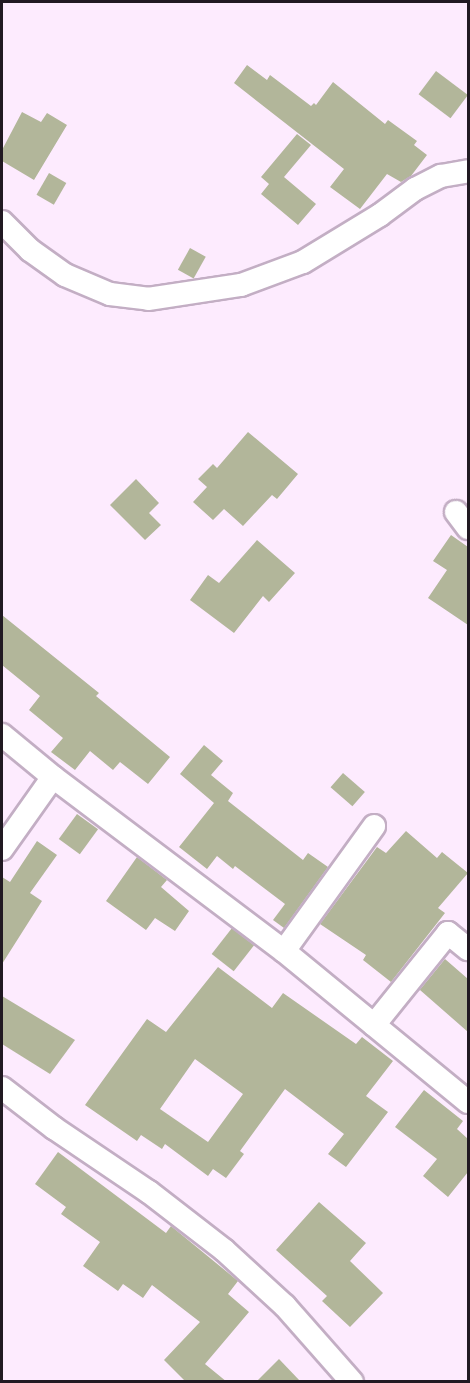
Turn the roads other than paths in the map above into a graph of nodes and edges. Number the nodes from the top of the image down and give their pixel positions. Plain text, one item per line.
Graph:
1 (468, 171) edge
2 (2, 222) edge
3 (2, 735) edge
4 (53, 777) junction
5 (374, 826) dead end
6 (2, 849) edge
7 (468, 949) edge
8 (284, 951) junction
9 (374, 1025) junction
10 (2, 1088) edge
11 (468, 1102) edge
12 (352, 1382) edge

1 - 2 street
3 - 4 street
4 - 6 street
4 - 8 street
5 - 8 street
7 - 9 street
8 - 9 street
9 - 11 street
10 - 12 street

